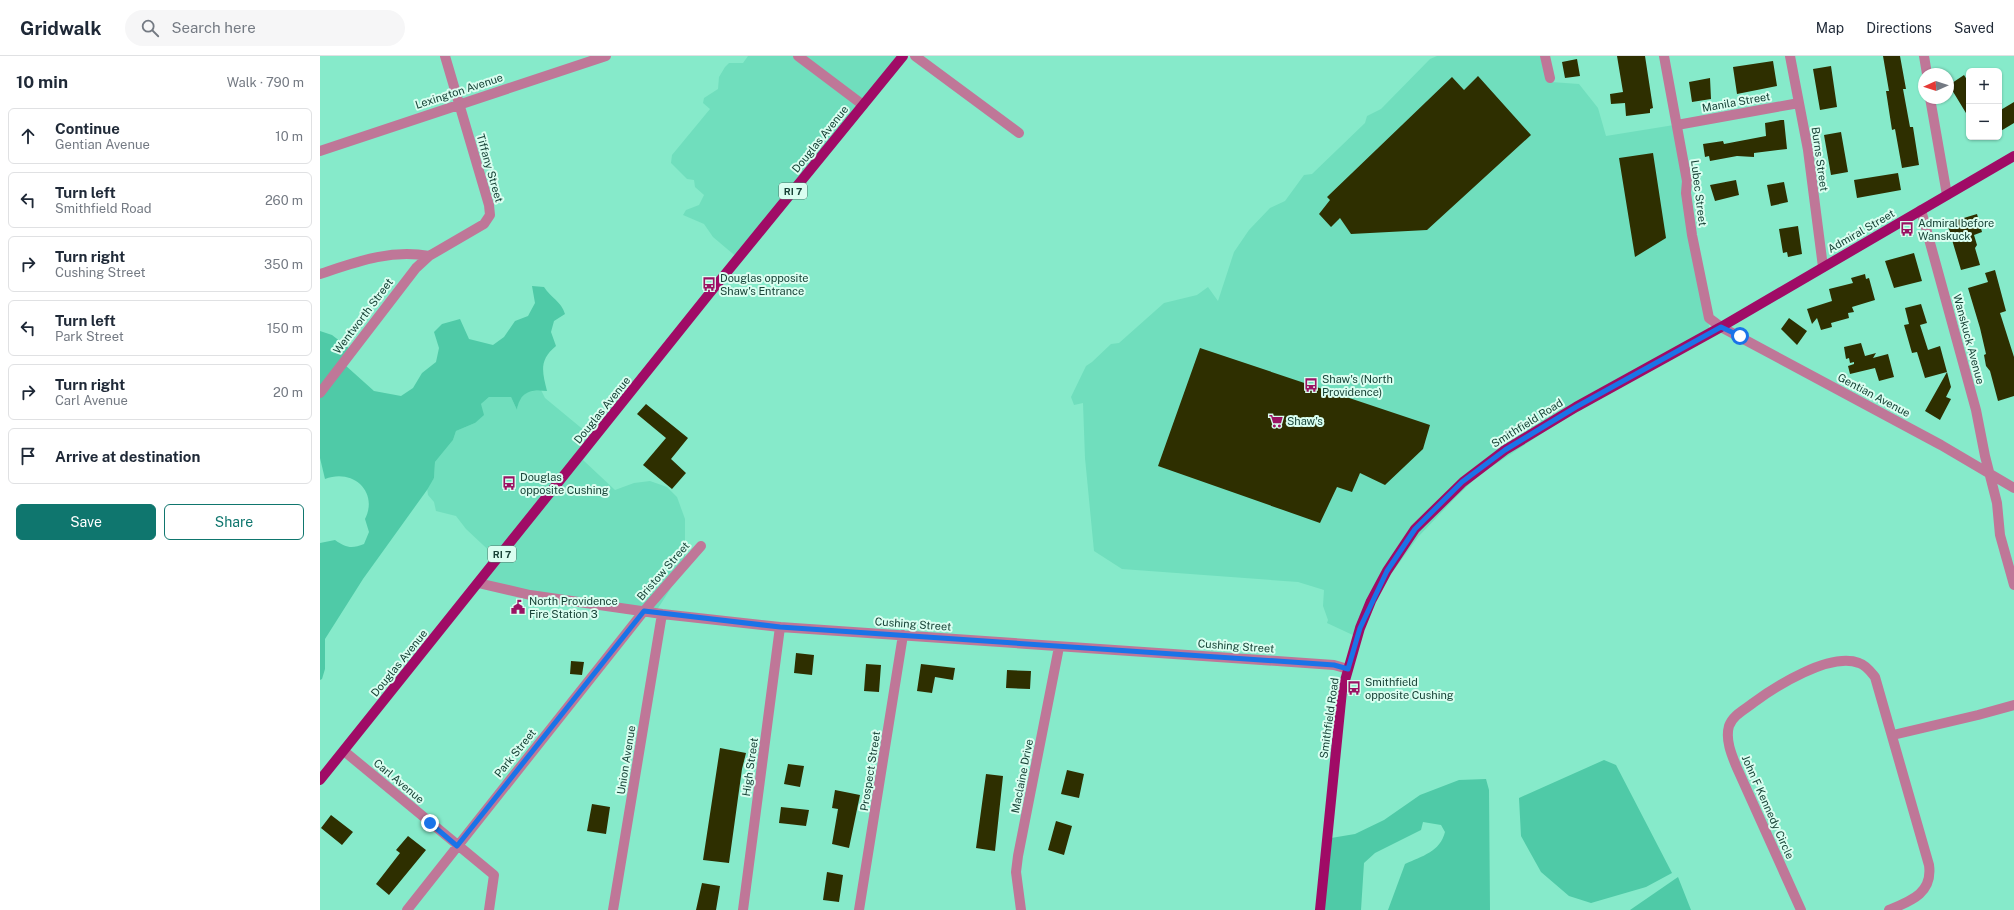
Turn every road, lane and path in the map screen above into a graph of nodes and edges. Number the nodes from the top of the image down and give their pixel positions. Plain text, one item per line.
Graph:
1 (445, 56) edge
2 (606, 56) edge
3 (798, 56) edge
4 (903, 56) edge
5 (915, 56) edge
6 (1545, 56) edge
7 (1664, 56) edge
8 (1790, 56) edge
9 (1924, 56) edge
10 (1926, 68) edge
11 (1550, 78) dead end
12 (1799, 103) junction
13 (458, 104) junction
14 (1931, 104) edge
15 (863, 105) junction
16 (1677, 125) junction
17 (1019, 133) dead end
18 (320, 151) edge
19 (2014, 156) edge
20 (1947, 195) junction
21 (1921, 210) junction
22 (429, 256) junction
23 (1823, 267) junction
24 (320, 274) edge
25 (1721, 327) junction
26 (320, 393) edge
27 (1990, 476) junction
28 (2014, 488) edge
29 (701, 546) dead end
30 (478, 583) junction
31 (2014, 585) edge
32 (644, 611) junction
33 (662, 614) junction
34 (780, 627) junction
35 (903, 635) junction
36 (1059, 647) junction
37 (1348, 669) junction
38 (2014, 705) edge
39 (1893, 735) junction
40 (344, 751) junction
41 (320, 780) edge
42 (457, 846) junction
43 (407, 910) edge
44 (489, 910) edge
45 (613, 910) edge
46 (743, 910) edge
47 (859, 910) edge
48 (1021, 910) edge
49 (1320, 910) edge
50 (1801, 910) edge
51 (1889, 910) edge

1 - 13 street, Tiffany Street
2 - 13 street, Lexington Avenue
3 - 15 street
4 - 15 main road, Douglas Avenue / RI 7
5 - 17 street
6 - 11 street
7 - 16 street, Lubec Street
8 - 12 street, Burns Street
9 - 10 street
12 - 16 street, Manila Street
12 - 23 street, Burns Street
13 - 18 street, Lexington Avenue
13 - 22 street, Tiffany Street
14 - 20 street
15 - 30 main road, Douglas Avenue / RI 7
16 - 25 street, Lubec Street
19 - 20 main road, Admiral Street
20 - 21 main road, Admiral Street
21 - 23 main road, Admiral Street
21 - 27 street, Wanskuck Avenue
22 - 24 street
22 - 26 street, Wentworth Street
23 - 25 main road, Admiral Street
25 - 27 street, Gentian Avenue
25 - 37 main road, Smithfield Road
27 - 28 street, Gentian Avenue
27 - 31 street, Wanskuck Avenue
29 - 32 street, Bristow Street
30 - 32 street, Cushing Street
30 - 40 main road, Douglas Avenue / RI 7
32 - 33 street, Cushing Street
32 - 42 street, Park Street
33 - 34 street, Cushing Street
33 - 45 street, Union Avenue
34 - 35 street, Cushing Street
34 - 46 street, High Street
35 - 36 street, Cushing Street
35 - 47 street, Prospect Street
36 - 37 street, Cushing Street
36 - 48 street, Maclaine Drive
37 - 49 main road, Smithfield Road
38 - 39 street
39 - 50 street, John F Kennedy Circle
39 - 51 street, John F Kennedy Circle
40 - 41 main road, Douglas Avenue / RI 7
40 - 42 street, Carl Avenue
42 - 43 street, Park Street
42 - 44 street, Carl Avenue

